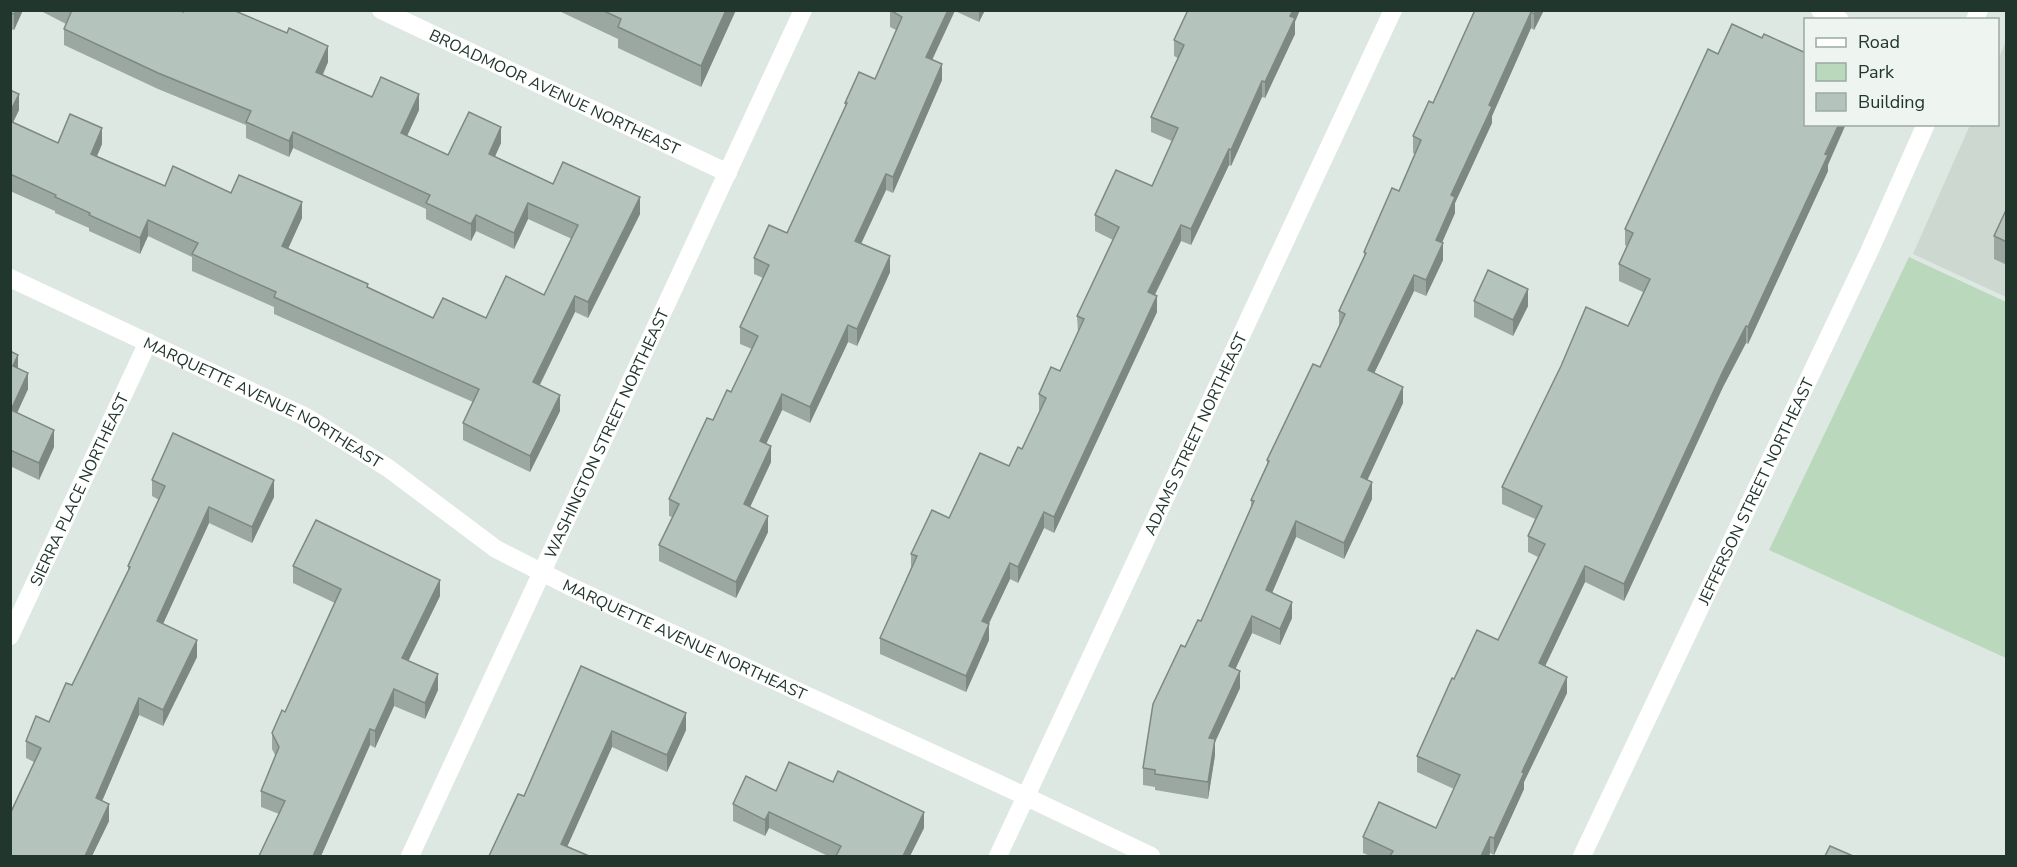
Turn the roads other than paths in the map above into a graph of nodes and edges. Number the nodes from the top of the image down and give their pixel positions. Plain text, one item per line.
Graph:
1 (381, 10) edge
2 (803, 10) edge
3 (1394, 10) edge
4 (1820, 10) edge
5 (1836, 18) edge
6 (1925, 126) edge
7 (728, 173) junction
8 (10, 278) edge
9 (148, 342) junction
10 (543, 574) junction
11 (10, 636) edge
12 (1027, 796) junction
13 (410, 856) edge
14 (999, 856) edge
15 (1152, 856) edge
16 (1582, 856) edge

1 - 7 street, BROADMOOR AVENUE NORTHEAST
2 - 7 street, WASHINGTON STREET NORTHEAST
3 - 12 street, ADAMS STREET NORTHEAST
4 - 5 street
6 - 16 street, JEFFERSON STREET NORTHEAST
7 - 10 street, WASHINGTON STREET NORTHEAST
8 - 9 street, MARQUETTE AVENUE NORTHEAST
9 - 10 street, MARQUETTE AVENUE NORTHEAST
9 - 11 street, SIERRA PLACE NORTHEAST
10 - 12 street, MARQUETTE AVENUE NORTHEAST
10 - 13 street, WASHINGTON STREET NORTHEAST
12 - 14 street, ADAMS STREET NORTHEAST
12 - 15 street, MARQUETTE AVENUE NORTHEAST

